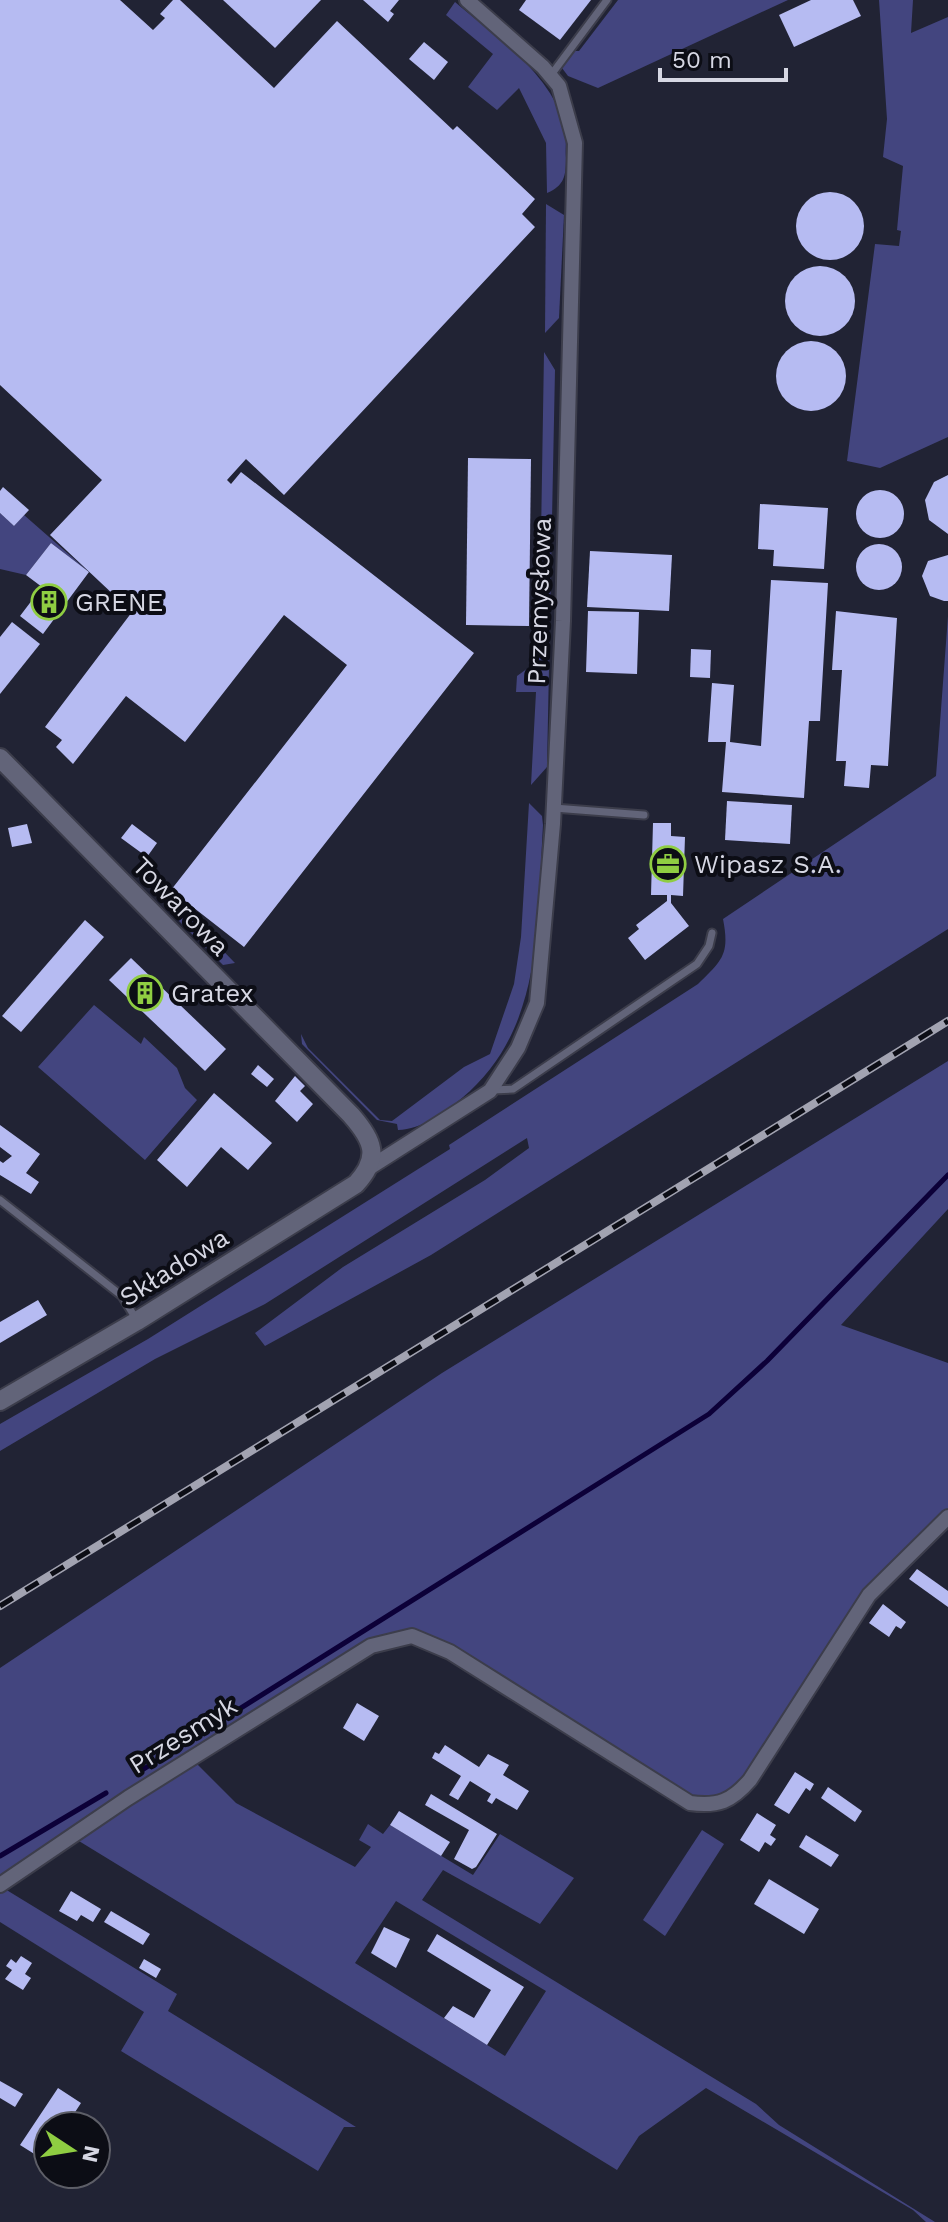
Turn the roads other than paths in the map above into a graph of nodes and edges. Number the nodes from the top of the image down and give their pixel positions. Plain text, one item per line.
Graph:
1 (607, 0) edge
2 (474, 3) edge
3 (550, 75) junction
4 (0, 758) edge
5 (554, 808) junction
6 (644, 815) dead end
7 (712, 933) dead end
8 (490, 1091) junction
9 (369, 1168) junction
10 (0, 1200) edge
11 (137, 1321) junction
12 (0, 1401) edge
13 (948, 1517) edge
14 (0, 1885) edge

1 - 3 lane
2 - 3 street, Przemysłowa
3 - 5 street, Przemysłowa
4 - 9 street, Towarowa
5 - 6 lane
5 - 8 street, Przemysłowa
7 - 8 lane
8 - 9 street, Przemysłowa
9 - 11 street, Składowa
10 - 11 lane
11 - 12 street, Składowa
13 - 14 street, Przesmyk

